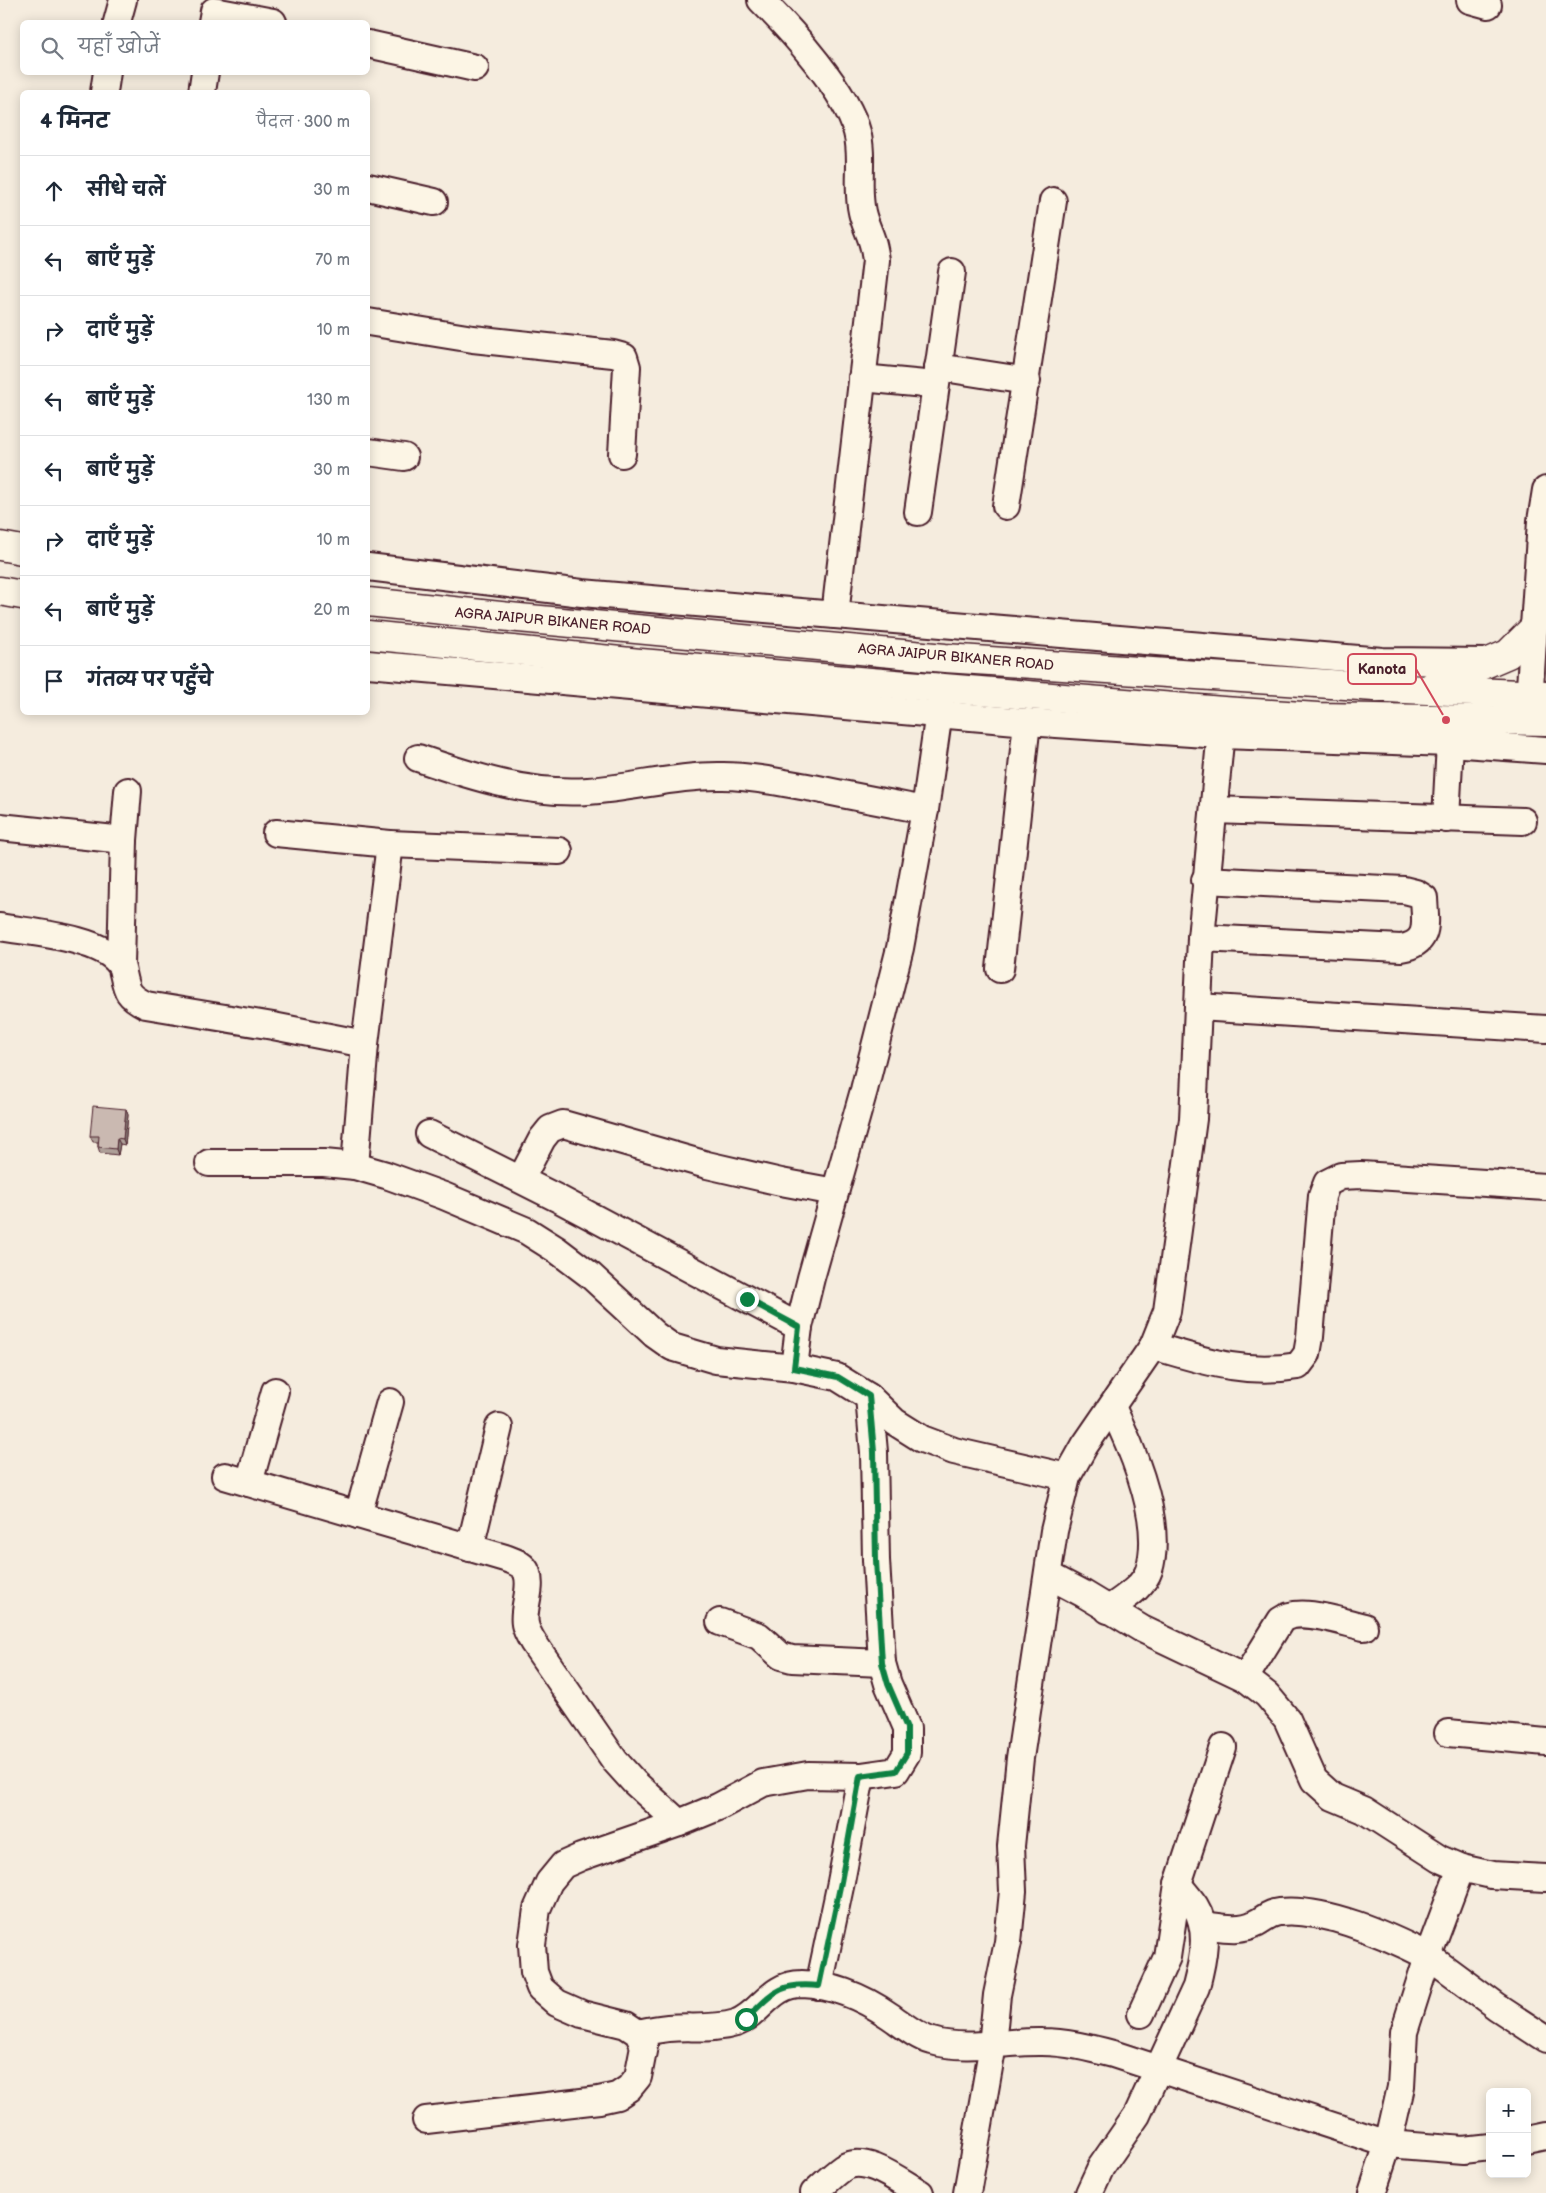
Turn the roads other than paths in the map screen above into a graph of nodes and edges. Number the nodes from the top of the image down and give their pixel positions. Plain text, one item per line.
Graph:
1 (123, 0) edge
2 (761, 0) edge
3 (118, 20) edge
4 (212, 20) edge
5 (262, 20) edge
6 (370, 44) edge
7 (475, 68) dead end
8 (107, 75) edge
9 (205, 75) edge
10 (104, 90) edge
11 (202, 90) edge
12 (370, 187) edge
13 (1054, 201) dead end
14 (434, 202) dead end
15 (952, 272) dead end
16 (370, 322) edge
17 (936, 376) junction
18 (862, 378) junction
19 (1026, 381) junction
20 (370, 452) edge
21 (622, 454) dead end
22 (404, 457) dead end
23 (1546, 490) edge
24 (1006, 506) dead end
25 (918, 512) dead end
26 (0, 546) edge
27 (20, 550) edge
28 (370, 567) edge
29 (0, 592) edge
30 (20, 595) edge
31 (370, 602) edge
32 (835, 615) junction
33 (1533, 629) junction
34 (370, 635) edge
35 (1488, 662) junction
36 (370, 664) edge
37 (942, 688) junction
38 (1427, 689) junction
39 (1537, 694) edge
40 (939, 716) junction
41 (1537, 721) edge
42 (1027, 722) junction
43 (1222, 723) junction
44 (1450, 742) junction
45 (1537, 749) edge
46 (418, 758) dead end
47 (128, 791) dead end
48 (925, 810) junction
49 (1214, 810) junction
50 (1446, 819) junction
51 (1523, 821) dead end
52 (0, 826) edge
53 (276, 833) dead end
54 (124, 840) junction
55 (390, 844) junction
56 (559, 851) dead end
57 (1205, 880) junction
58 (0, 927) edge
59 (1200, 938) junction
60 (121, 965) junction
61 (1000, 969) dead end
62 (1198, 1007) junction
63 (1546, 1029) edge
64 (364, 1044) junction
65 (429, 1134) dead end
66 (209, 1163) dead end
67 (355, 1166) junction
68 (521, 1179) junction
69 (1546, 1187) edge
70 (835, 1192) junction
71 (799, 1327) junction
72 (1153, 1346) junction
73 (794, 1368) junction
74 (276, 1391) dead end
75 (869, 1396) junction
76 (390, 1402) dead end
77 (1112, 1408) junction
78 (499, 1427) dead end
79 (1067, 1477) junction
80 (358, 1515) junction
81 (470, 1548) junction
82 (1048, 1575) junction
83 (1108, 1610) junction
84 (720, 1622) dead end
85 (1364, 1627) dead end
86 (882, 1663) junction
87 (1245, 1678) junction
88 (1448, 1734) dead end
89 (1546, 1742) edge
90 (1223, 1747) dead end
91 (860, 1776) junction
92 (679, 1823) junction
93 (1461, 1868) junction
94 (1546, 1878) edge
95 (1178, 1884) junction
96 (1203, 1925) junction
97 (1428, 1956) junction
98 (819, 1986) junction
99 (1141, 2014) dead end
100 (638, 2033) junction
101 (1546, 2039) edge
102 (992, 2043) junction
103 (1158, 2070) junction
104 (426, 2120) dead end
105 (1546, 2136) edge
106 (1531, 2139) edge
107 (1388, 2144) junction
108 (1486, 2147) edge
109 (814, 2193) edge
110 (920, 2193) edge
111 (967, 2193) edge
112 (1089, 2193) edge
113 (1372, 2193) edge

1 - 3 street
2 - 18 street
4 - 5 street
6 - 7 street
8 - 10 street
9 - 11 street
12 - 14 street
13 - 19 street
15 - 17 street
16 - 21 street
17 - 18 street
17 - 19 street
17 - 25 street
18 - 32 street
19 - 24 street
20 - 22 street
23 - 33 street
26 - 27 highway
28 - 32 street
29 - 30 highway
31 - 38 highway, AGRA JAIPUR BIKANER ROAD
32 - 35 street
33 - 35 highway
33 - 39 street
34 - 37 highway
35 - 38 highway
36 - 40 street
37 - 40 street
37 - 43 highway
38 - 39 highway, AGRA JAIPUR BIKANER ROAD
39 - 41 street
40 - 42 street
40 - 48 street
41 - 43 highway
41 - 45 street
42 - 43 street
42 - 61 street
43 - 44 street
43 - 49 street
44 - 45 street
44 - 50 street
46 - 48 street
47 - 54 street
48 - 70 street
49 - 50 street
49 - 57 street
50 - 51 street
52 - 54 street
53 - 55 street
54 - 60 street
55 - 56 street
55 - 64 street
57 - 59 street
57 - 59 street
58 - 60 street
59 - 62 street
60 - 64 street
62 - 63 street
62 - 72 street
64 - 67 street
65 - 68 street
66 - 67 street
67 - 73 street
68 - 70 street
68 - 71 street
69 - 72 street
70 - 71 street
71 - 73 street
72 - 77 street
73 - 75 street
74 - 80 street
75 - 79 street
75 - 86 street
76 - 80 street
77 - 79 street
77 - 83 street
78 - 81 street
79 - 82 street
80 - 81 street
81 - 92 street
82 - 83 street
82 - 102 street
83 - 87 street
84 - 86 street
85 - 87 street
86 - 91 street
87 - 93 street
88 - 89 street
90 - 95 street
91 - 92 street
91 - 98 street
92 - 100 street
93 - 94 street
93 - 97 street
95 - 96 street
95 - 99 street
96 - 97 street
96 - 103 street
97 - 101 street
97 - 107 street
98 - 100 street
98 - 102 street
100 - 104 street
102 - 103 street
102 - 111 street
103 - 107 street
103 - 112 street
105 - 106 street
107 - 108 street
107 - 113 street
109 - 110 street

